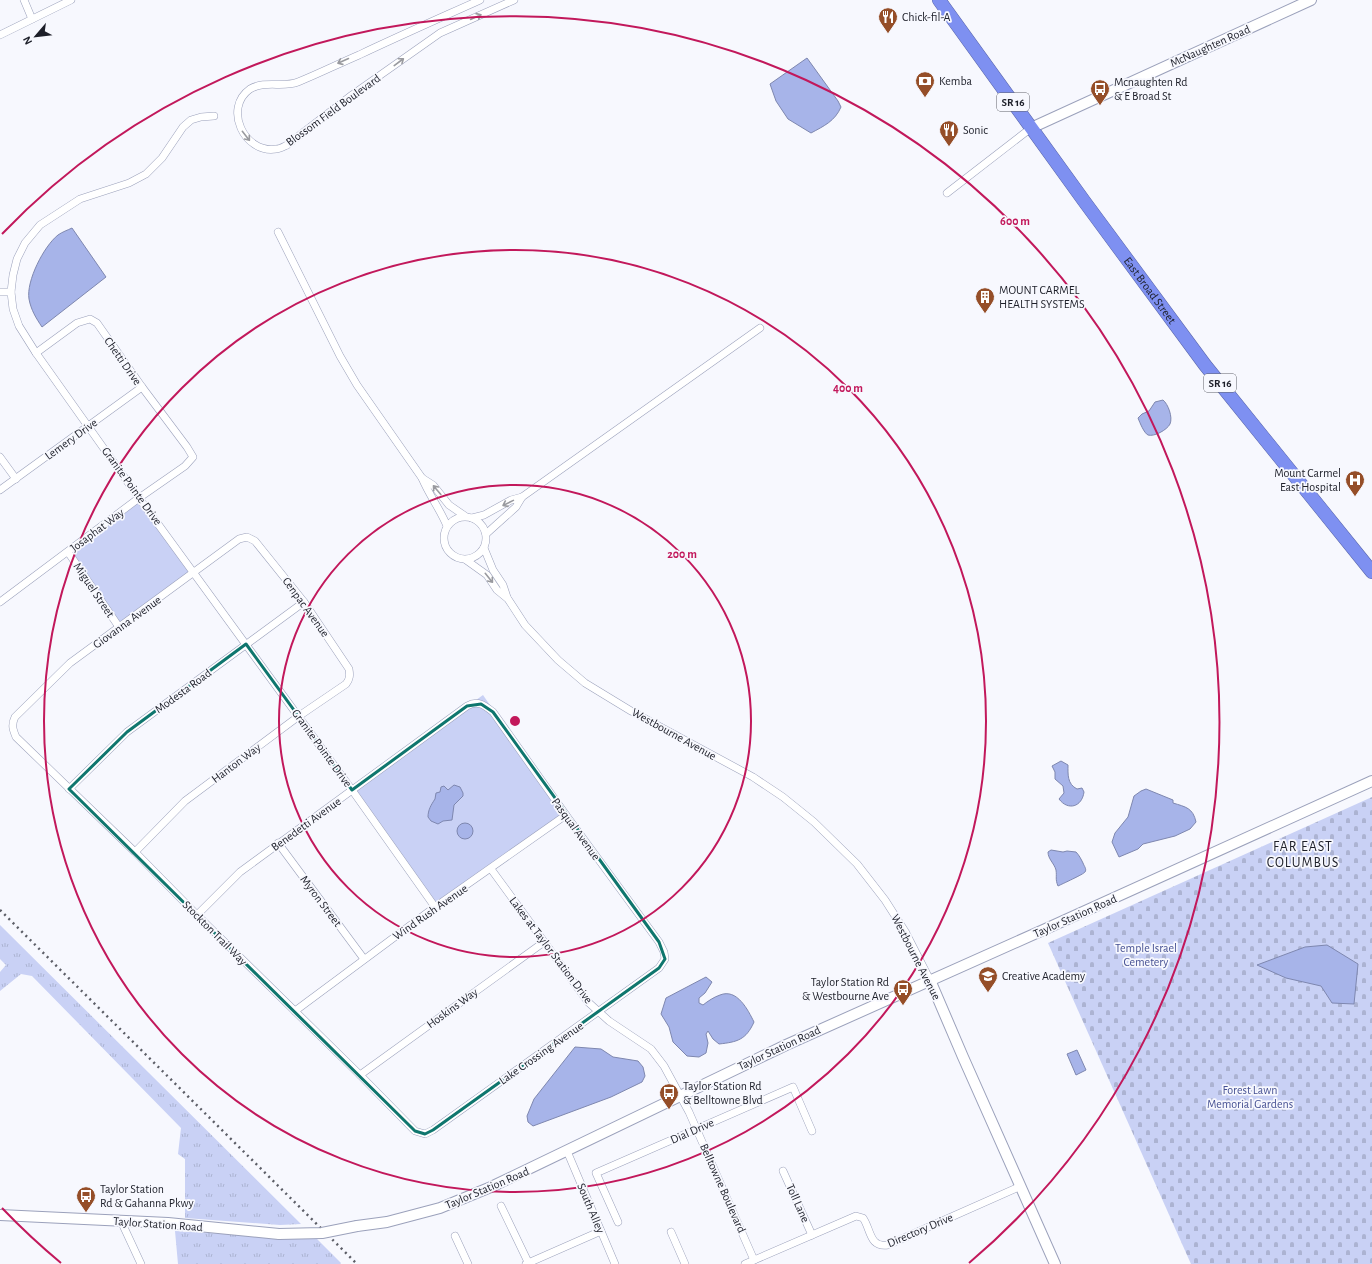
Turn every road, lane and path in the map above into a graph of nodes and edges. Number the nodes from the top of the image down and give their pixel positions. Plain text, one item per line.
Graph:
1 (24, 0) edge
2 (71, 0) edge
3 (480, 0) edge
4 (514, 0) edge
5 (939, 0) edge
6 (1311, 0) edge
7 (32, 19) junction
8 (0, 35) edge
9 (214, 116) dead end
10 (1032, 128) junction
11 (947, 193) dead end
12 (278, 232) dead end
13 (0, 292) edge
14 (12, 292) junction
15 (760, 328) dead end
16 (36, 353) junction
17 (142, 388) junction
18 (89, 426) junction
19 (0, 457) edge
20 (192, 457) joint
21 (422, 478) junction
22 (16, 479) junction
23 (0, 490) edge
24 (522, 497) junction
25 (139, 498) junction
26 (469, 517) junction
27 (447, 526) junction
28 (486, 534) junction
29 (247, 537) joint
30 (484, 548) junction
31 (68, 552) junction
32 (466, 560) junction
33 (1371, 570) edge
34 (195, 572) junction
35 (508, 599) junction
36 (0, 602) edge
37 (304, 602) junction
38 (119, 628) junction
39 (246, 644) junction
40 (346, 684) joint
41 (481, 704) joint
42 (299, 716) junction
43 (15, 717) joint
44 (1372, 781) edge
45 (70, 789) junction
46 (352, 790) junction
47 (566, 815) junction
48 (278, 843) junction
49 (135, 852) junction
50 (491, 869) junction
51 (435, 907) junction
52 (197, 915) junction
53 (544, 942) junction
54 (364, 959) junction
55 (665, 959) joint
56 (930, 980) junction
57 (295, 1011) junction
58 (599, 1012) junction
59 (360, 1075) junction
60 (680, 1095) junction
61 (696, 1129) junction
62 (433, 1130) joint
63 (812, 1131) dead end
64 (567, 1151) junction
65 (783, 1171) dead end
66 (1021, 1186) junction
67 (501, 1206) dead end
68 (0, 1215) edge
69 (122, 1221) junction
70 (618, 1222) dead end
71 (601, 1231) junction
72 (671, 1232) dead end
73 (812, 1235) junction
74 (455, 1236) dead end
75 (754, 1260) junction
76 (141, 1264) edge
77 (468, 1264) edge
78 (528, 1264) edge
79 (615, 1264) edge
80 (685, 1264) edge
81 (745, 1264) edge
82 (1055, 1264) edge

1 - 7 street
2 - 7 street
3 -> 4 street, Blossom Field Boulevard
5 - 10 highway, East Broad Street / SR 16
6 - 10 main road, McNaughten Road
7 - 8 street
9 - 14 street, Granite Pointe Drive
10 - 11 street, McNaughten Road
10 - 33 highway, East Broad Street / SR 16
12 - 21 street
13 - 14 street
14 - 16 street, Granite Pointe Drive
15 - 24 street
16 - 17 street, Chetti Drive
16 - 18 street, Granite Pointe Drive
17 - 18 street, Lemery Drive
17 - 20 street, Chetti Drive
18 - 22 street, Lemery Drive
18 - 25 street, Granite Pointe Drive
19 - 22 street
20 - 25 street, Josaphat Way
26 -> 21 street
21 - 27 street
22 - 23 street, Lemery Drive
24 -> 26 street
24 - 28 street
25 - 31 street, Josaphat Way
25 - 34 street, Granite Pointe Drive
26 - 27 street
26 - 28 street
27 - 32 street
28 - 30 street
29 - 34 street, Giovanna Avenue
29 - 37 street, Cenpac Avenue
30 - 32 street
30 - 35 street, Westbourne Avenue
31 - 36 street, Josaphat Way
31 - 38 street, Miguel Street
32 -> 35 street, Westbourne Avenue
34 - 38 street, Giovanna Avenue
34 - 39 street, Granite Pointe Drive
35 - 56 street, Westbourne Avenue
37 - 39 street, Modesta Road
37 - 40 street, Cenpac Avenue
38 - 43 street, Giovanna Avenue
39 - 42 street, Granite Pointe Drive
39 - 45 street, Modesta Road
40 - 42 street, Hanton Way
41 - 46 street, Benedetti Avenue
41 - 47 street, Pasqual Avenue
42 - 46 street, Granite Pointe Drive
42 - 49 street, Hanton Way
43 - 45 street, Stockton Trail Way
44 - 56 main road, Taylor Station Road
45 - 49 street, Stockton Trail Way
46 - 48 street, Benedetti Avenue
46 - 51 street, Granite Pointe Drive
47 - 50 street, Wind Rush Avenue
47 - 55 street, Pasqual Avenue
48 - 52 street, Benedetti Avenue
48 - 54 street, Myron Street
49 - 52 street, Stockton Trail Way
50 - 51 street, Wind Rush Avenue
50 - 53 street, Lakes at Taylor Station Drive
51 - 54 street, Wind Rush Avenue
52 - 57 street, Stockton Trail Way
53 - 58 street, Lakes at Taylor Station Drive
53 - 59 street, Hoskins Way
54 - 57 street, Wind Rush Avenue
55 - 58 street, Lake Crossing Avenue
56 - 60 main road, Taylor Station Road
56 - 66 main road, Westbourne Avenue
57 - 59 street, Stockton Trail Way
58 - 60 street, Lakes at Taylor Station Drive
58 - 62 street, Lake Crossing Avenue
59 - 62 street, Stockton Trail Way
60 - 61 street, Belltowne Boulevard
60 - 64 main road, Taylor Station Road
61 - 63 street, Dial Drive
61 - 70 street, Dial Drive
61 - 75 street, Belltowne Boulevard
64 - 69 main road, Taylor Station Road, bridge
64 - 71 street, South Alley
65 - 73 street, Toll Lane
66 - 73 street, Directory Drive
66 - 82 main road, Westbourne Avenue
67 - 78 street
68 - 69 main road, Taylor Station Road
69 - 76 street
71 - 78 street
71 - 79 street, South Alley
72 - 80 street
73 - 75 street, Directory Drive
74 - 77 street
75 - 81 street, Directory Drive

